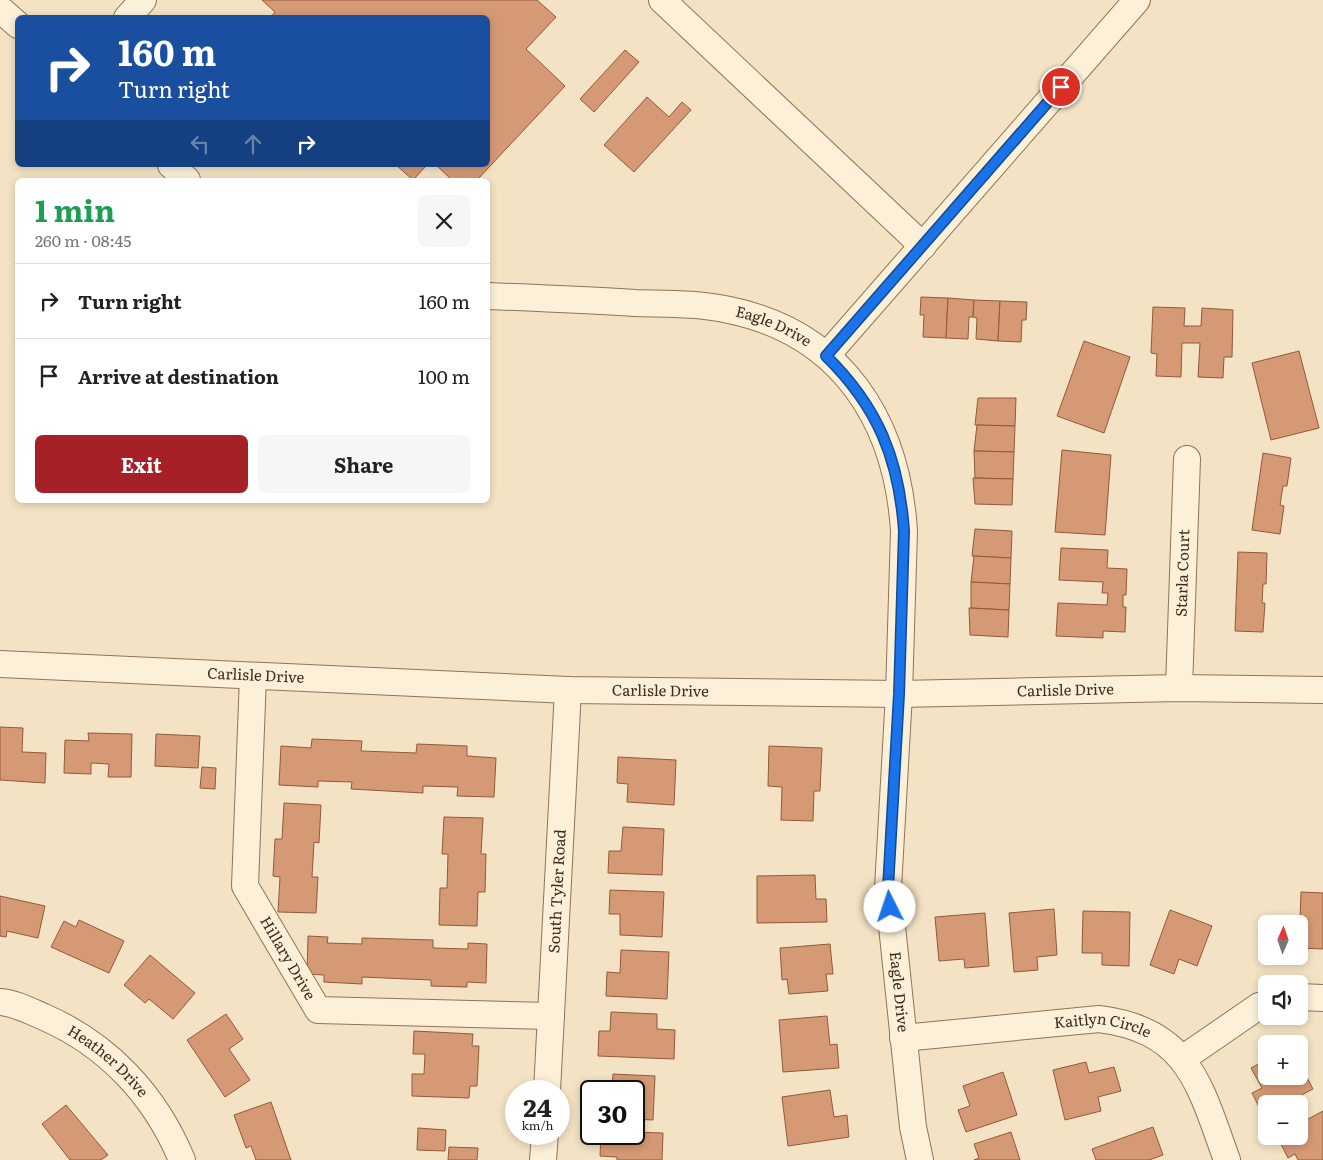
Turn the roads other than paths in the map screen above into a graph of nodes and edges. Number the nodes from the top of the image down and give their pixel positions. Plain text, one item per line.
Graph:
1 (143, 0) edge
2 (662, 0) edge
3 (1137, 0) edge
4 (0, 8) edge
5 (130, 15) edge
6 (15, 22) edge
7 (173, 167) edge
8 (185, 178) edge
9 (922, 246) junction
10 (490, 296) edge
11 (826, 356) junction
12 (1187, 459) dead end
13 (0, 664) edge
14 (253, 676) junction
15 (1179, 688) junction
16 (568, 690) junction
17 (1323, 690) edge
18 (899, 694) junction
19 (1308, 997) edge
20 (1323, 998) edge
21 (0, 1002) edge
22 (1258, 1007) edge
23 (551, 1016) junction
24 (903, 1038) junction
25 (1182, 1058) junction
26 (548, 1080) edge
27 (545, 1145) edge
28 (182, 1160) edge
29 (544, 1160) edge
30 (920, 1160) edge
31 (1227, 1160) edge

1 - 5 street
2 - 9 street
3 - 9 street
4 - 6 street
7 - 8 street
9 - 11 street
10 - 11 street, Eagle Drive
11 - 18 street, Eagle Drive
12 - 15 street, Starla Court
13 - 14 street, Carlisle Drive
14 - 16 street, Carlisle Drive
14 - 23 street, Hillary Drive
15 - 17 street, Carlisle Drive
15 - 18 street, Carlisle Drive
16 - 18 street, Carlisle Drive
16 - 23 street, South Tyler Road
18 - 24 street, Eagle Drive
19 - 20 street
21 - 28 street, Heather Drive
22 - 25 street
23 - 26 street, South Tyler Road
24 - 25 street, Kaitlyn Circle
24 - 30 street, Eagle Drive
25 - 31 street, Kaitlyn Circle
27 - 29 street

